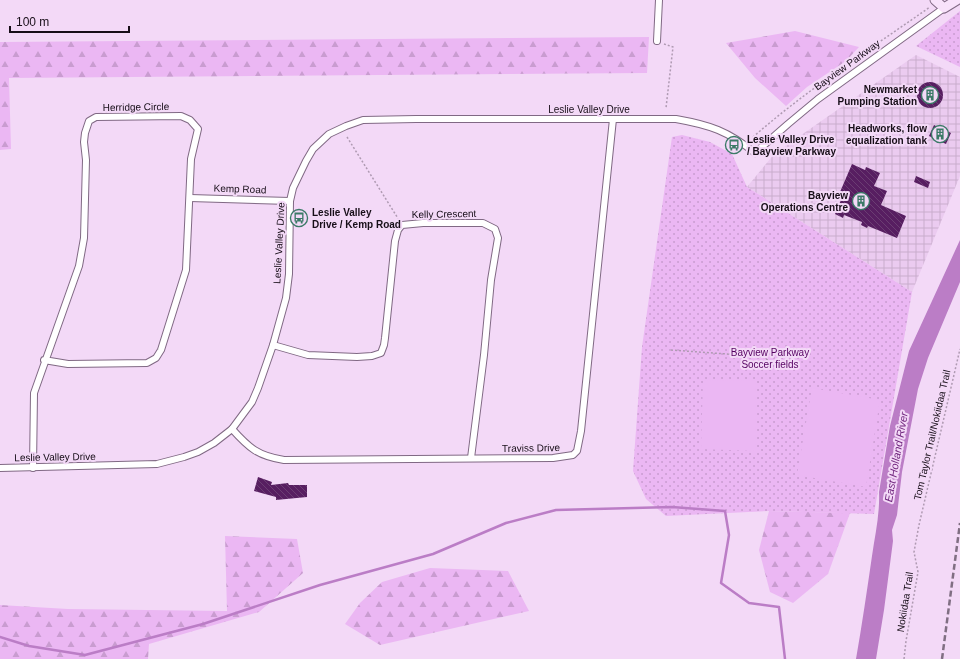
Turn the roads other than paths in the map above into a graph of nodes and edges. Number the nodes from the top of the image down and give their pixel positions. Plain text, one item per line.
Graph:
1 (658, 0) edge
2 (957, 0) edge
3 (939, 3) edge
4 (657, 41) road end
5 (614, 119) junction
6 (755, 154) joint
7 (190, 198) junction
8 (290, 201) junction
9 (273, 345) junction
10 (44, 360) junction
11 (232, 429) junction
12 (471, 458) junction
13 (0, 468) edge
14 (33, 468) junction

1 - 4 street
2 - 3 street, Bayview Parkway
3 - 6 street, Bayview Parkway
5 - 6 street, Leslie Valley Drive
5 - 8 street, Leslie Valley Drive
5 - 12 street, Traviss Drive
7 - 8 street, Kemp Road
7 - 10 street, Herridge Circle
7 - 10 street, Herridge Circle
8 - 9 street, Leslie Valley Drive
9 - 11 street, Leslie Valley Drive
9 - 12 street, Kelly Crescent
10 - 14 street, Herridge Circle
11 - 12 street, Traviss Drive
11 - 14 street, Leslie Valley Drive
13 - 14 street, Leslie Valley Drive

